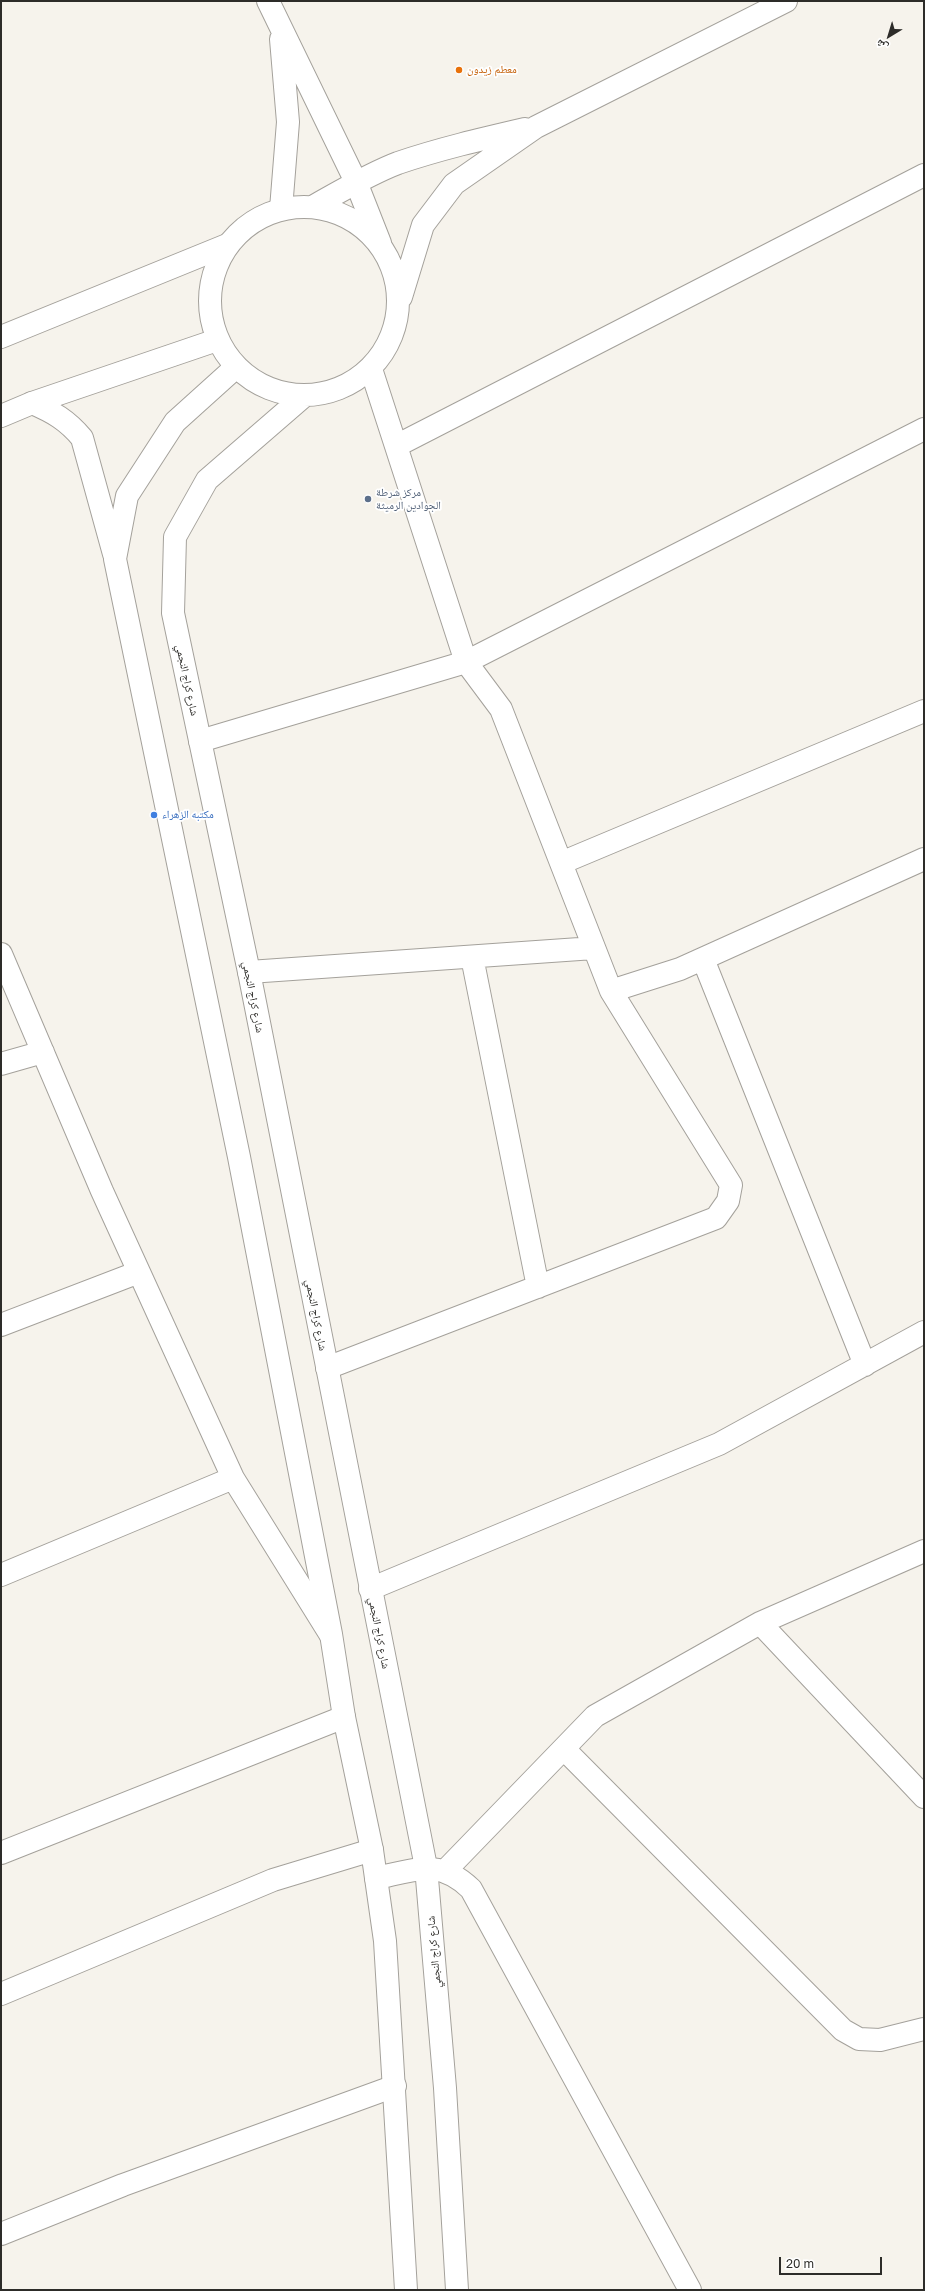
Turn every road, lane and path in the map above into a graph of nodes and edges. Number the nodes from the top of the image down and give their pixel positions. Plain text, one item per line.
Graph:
1 (268, 1) edge
2 (786, 1) edge
3 (280, 26) junction
4 (536, 127) junction
5 (924, 175) edge
6 (356, 182) junction
7 (314, 206) junction
8 (281, 209) junction
9 (380, 243) junction
10 (227, 245) junction
11 (399, 304) junction
12 (1, 337) edge
13 (217, 340) junction
14 (236, 368) junction
15 (371, 369) junction
16 (304, 396) junction
17 (32, 403) junction
18 (1, 416) edge
19 (924, 429) edge
20 (396, 446) junction
21 (115, 559) junction
22 (466, 662) junction
23 (924, 711) edge
24 (200, 741) junction
25 (924, 859) edge
26 (561, 863) junction
27 (594, 948) junction
28 (1, 954) edge
29 (472, 957) junction
30 (703, 959) junction
31 (248, 972) junction
32 (611, 991) junction
33 (43, 1052) junction
34 (1, 1064) edge
35 (139, 1272) junction
36 (538, 1287) junction
37 (1, 1325) edge
38 (924, 1332) edge
39 (865, 1365) junction
40 (327, 1368) junction
41 (233, 1478) junction
42 (924, 1551) edge
43 (1, 1575) edge
44 (370, 1589) junction
45 (760, 1623) junction
46 (331, 1634) junction
47 (344, 1717) junction
48 (564, 1749) junction
49 (924, 1797) edge
50 (372, 1850) junction
51 (1, 1853) edge
52 (435, 1869) junction
53 (376, 1878) junction
54 (1, 1994) edge
55 (924, 2029) edge
56 (395, 2086) junction
57 (1, 2234) edge
58 (406, 2290) edge
59 (457, 2290) edge
60 (690, 2290) edge

1 - 3 street
2 - 4 street
3 - 6 street
3 - 8 street
4 - 6 street
4 - 11 street
5 - 20 street
6 - 7 street
6 - 9 street
7 - 8 street
7 - 9 street
8 - 10 street
9 - 11 street
10 - 12 street
10 - 13 street
11 - 15 street
13 - 14 street
13 - 17 street
14 - 16 street
14 - 21 street
15 - 16 street
15 - 20 street
16 - 24 street, شارع كراج النجمي
17 - 18 street
17 - 21 street
19 - 22 street
20 - 22 street
21 - 46 street
22 - 24 street
22 - 26 street
23 - 26 street
24 - 31 street, شارع كراج النجمي
25 - 30 street
26 - 27 street
27 - 29 street
27 - 32 street
28 - 33 street
29 - 31 street
29 - 36 street
30 - 32 street
30 - 39 street
31 - 40 street, شارع كراج النجمي
32 - 36 street
33 - 34 street
33 - 35 street
35 - 37 street
35 - 41 street
36 - 40 street
38 - 39 street
39 - 44 street
40 - 44 street, شارع كراج النجمي
41 - 43 street
41 - 46 street
42 - 45 street
44 - 52 street, شارع كراج النجمي
45 - 48 street
45 - 49 street
46 - 47 street
47 - 50 street
47 - 51 street
48 - 52 street
48 - 55 street
50 - 53 street
50 - 54 street
52 - 53 street
52 - 59 street, شارع كراج النجمي
52 - 60 street
53 - 56 street
56 - 57 street
56 - 58 street

